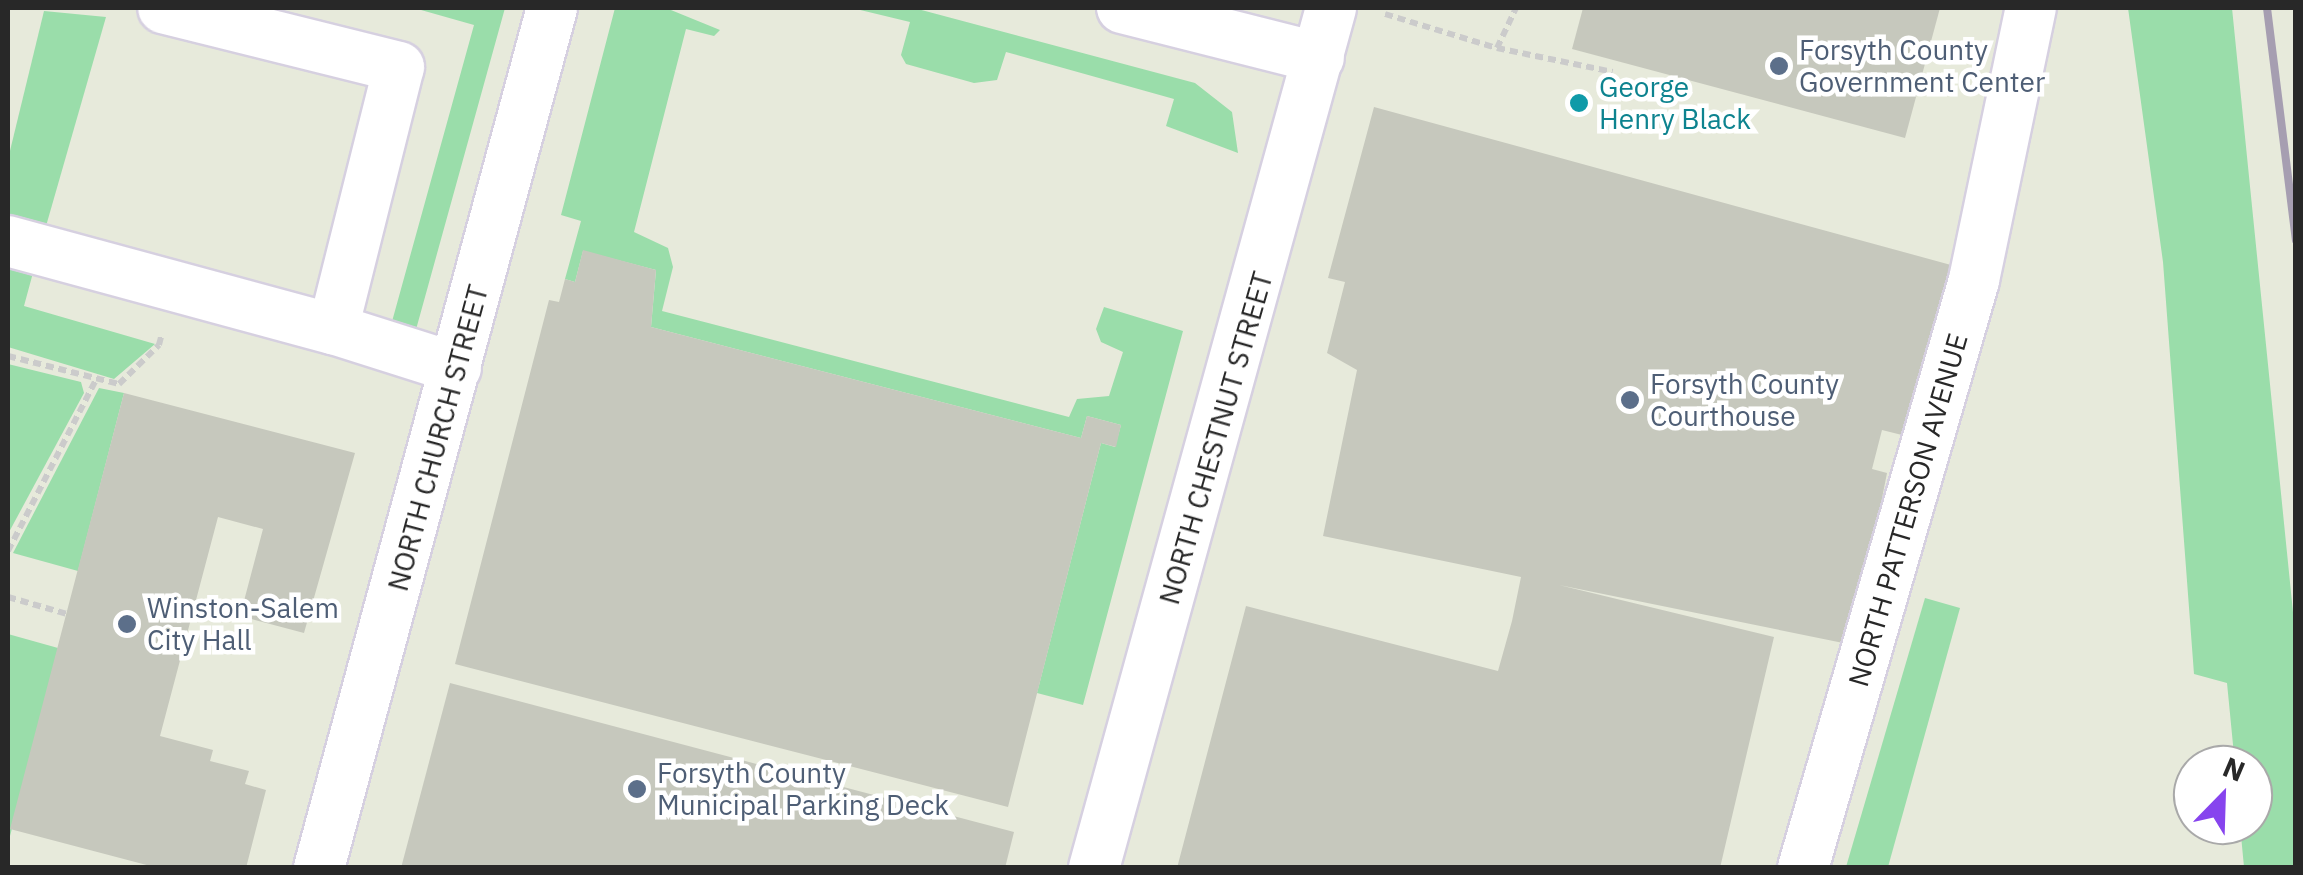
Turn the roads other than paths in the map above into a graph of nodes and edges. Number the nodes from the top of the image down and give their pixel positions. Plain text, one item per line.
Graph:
1 (163, 8) edge
2 (552, 8) edge
3 (1122, 8) edge
4 (1331, 8) edge
5 (2031, 8) edge
6 (1319, 58) junction
7 (8, 241) edge
8 (333, 329) junction
9 (456, 368) junction
10 (319, 868) edge
11 (1094, 868) edge
12 (1803, 868) edge

1 - 8 street
2 - 9 street, NORTH CHURCH STREET
3 - 6 street
4 - 6 street, NORTH CHESTNUT STREET
5 - 12 street, NORTH PATTERSON AVENUE
6 - 11 street, NORTH CHESTNUT STREET
7 - 8 street
8 - 9 street
9 - 10 street, NORTH CHURCH STREET

